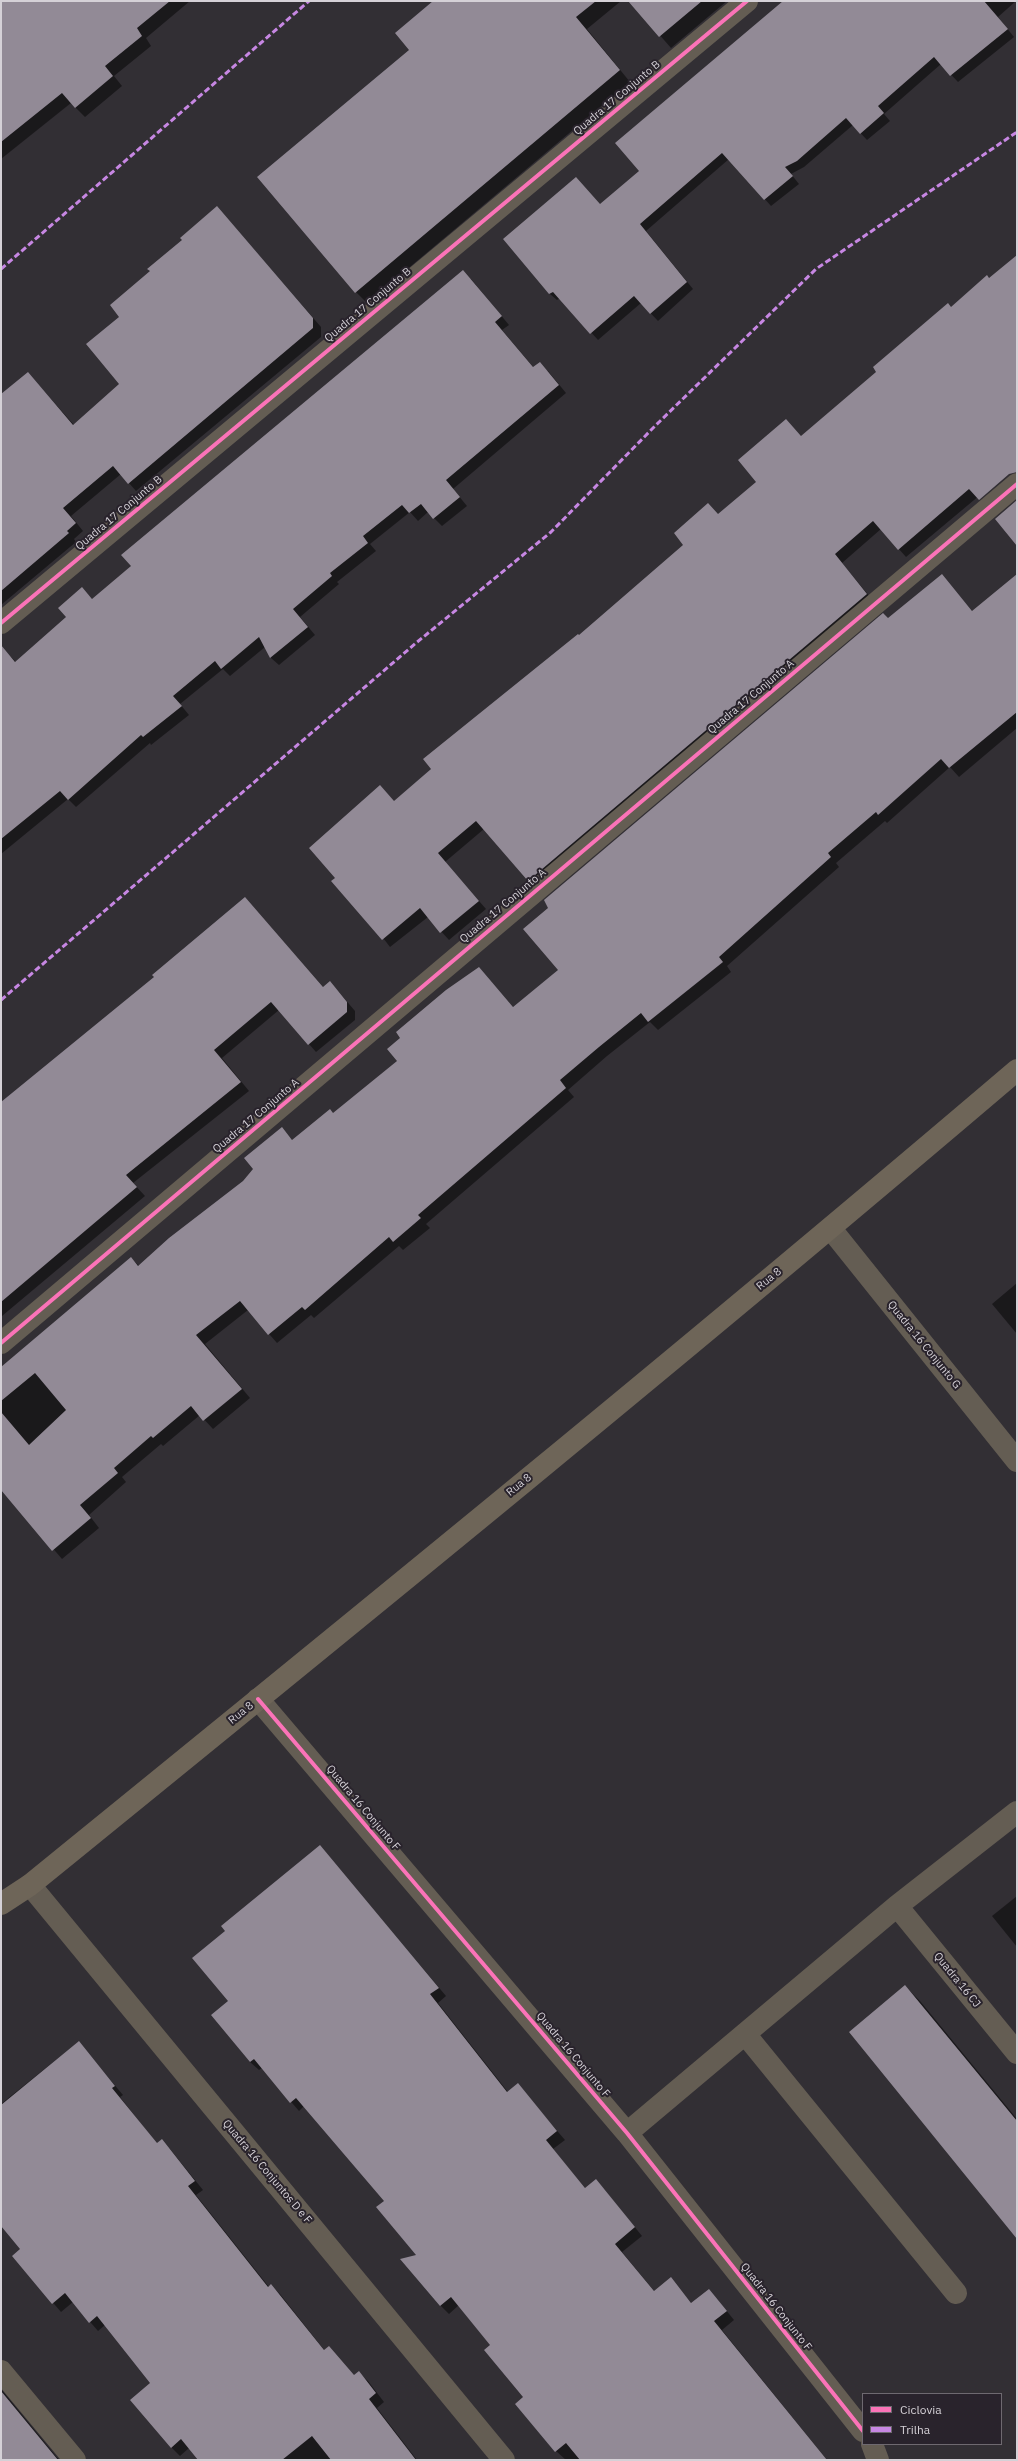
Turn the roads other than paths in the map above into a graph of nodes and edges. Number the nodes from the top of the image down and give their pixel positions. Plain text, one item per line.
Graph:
1 (747, 1) edge
2 (1017, 484) edge
3 (1, 623) edge
4 (1017, 1070) edge
5 (831, 1228) junction
6 (1, 1343) edge
7 (1017, 1461) edge
8 (258, 1699) junction
9 (1017, 1812) edge
10 (16, 1895) edge
11 (897, 1906) junction
12 (1, 1918) edge
13 (745, 2034) junction
14 (1017, 2053) edge
15 (627, 2133) junction
16 (956, 2293) dead end
17 (1, 2371) edge
18 (862, 2431) edge
19 (872, 2445) edge
20 (74, 2460) edge
21 (504, 2460) edge
22 (878, 2460) edge

1 - 3 street, Quadra 17 Conjunto B
2 - 6 street, Quadra 17 Conjunto A
4 - 5 main road, Rua 8
5 - 7 street, Quadra 16 Conjunto G
5 - 8 main road, Rua 8
8 - 10 main road, Rua 8
8 - 15 street, Quadra 16 Conjunto F
9 - 11 street
10 - 12 main road, Rua 8
10 - 21 street, Quadra 16 Conjuntos D e F
11 - 13 street
11 - 14 street, Quadra 16 CJ
13 - 15 street
13 - 16 street
15 - 18 street, Quadra 16 Conjunto F
17 - 20 street
19 - 22 street

